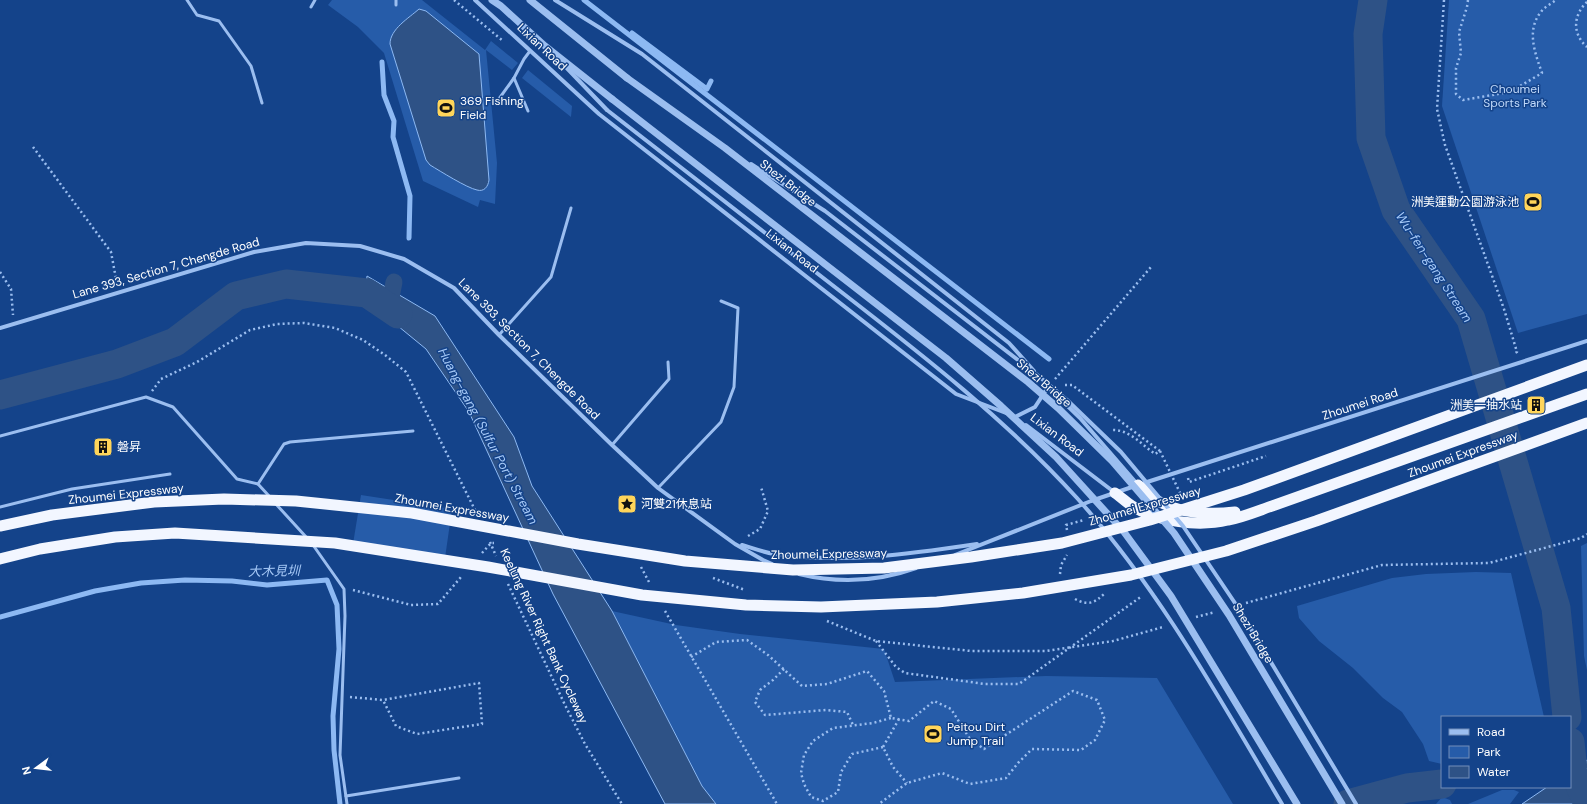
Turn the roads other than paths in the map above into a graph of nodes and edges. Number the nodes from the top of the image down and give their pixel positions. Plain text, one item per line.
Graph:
1 (187, 0) edge
2 (315, 0) edge
3 (396, 0) edge
4 (475, 0) edge
5 (492, 0) edge
6 (530, 0) edge
7 (556, 0) edge
8 (396, 5) dead end
9 (311, 7) dead end
10 (545, 46) junction
11 (530, 51) junction
12 (514, 78) junction
13 (262, 103) dead end
14 (496, 103) dead end
15 (528, 111) dead end
16 (725, 148) junction
17 (571, 208) dead end
18 (721, 301) dead end
19 (0, 328) edge
20 (499, 335) junction
21 (1587, 341) edge
22 (668, 362) dead end
23 (1587, 364) edge
24 (1048, 387) junction
25 (1587, 394) edge
26 (1015, 417) junction
27 (1587, 424) edge
28 (413, 431) dead end
29 (0, 436) edge
30 (612, 445) junction
31 (170, 474) dead end
32 (258, 484) junction
33 (1138, 485) junction
34 (658, 488) junction
35 (1115, 493) junction
36 (1275, 505) junction
37 (0, 507) edge
38 (0, 526) edge
39 (985, 543) junction
40 (735, 544) junction
41 (0, 559) edge
42 (459, 778) dead end
43 (346, 796) junction
44 (348, 804) edge
45 (1282, 804) edge
46 (1297, 804) edge
47 (1342, 804) edge
48 (1356, 804) edge

1 - 13 lane
2 - 9 lane
3 - 8 lane
4 - 11 street, Lixian Road
5 - 10 street, Lixian Road
6 - 16 street, Shezi Bridge, bridge
7 - 24 street, Lixian Road
10 - 45 street, bridge
10 - 46 street, Lixian Road, bridge
11 - 12 lane
11 - 26 street, Lixian Road
12 - 14 lane
12 - 15 lane
16 - 47 street, Shezi Bridge, bridge
16 - 48 street, bridge
17 - 20 lane
18 - 34 lane
19 - 20 street, Lane 393, Section 7, Chengde Road
20 - 30 street, Lane 393, Section 7, Chengde Road
21 - 33 street, Zhoumei Road
22 - 30 lane
23 - 38 highway, Zhoumei Expressway, bridge
24 - 26 street
24 - 33 street, Lixian Road
25 - 36 highway
26 - 35 street, Lixian Road
27 - 41 highway, Zhoumei Expressway, bridge
28 - 32 lane
29 - 32 lane
30 - 34 street, Lane 393, Section 7, Chengde Road
31 - 37 lane
32 - 43 lane
33 - 35 street, Lane 393, Section 7, Chengde Road
33 - 36 highway
34 - 40 street, Lane 393, Section 7, Chengde Road
35 - 36 highway
35 - 39 street, Lane 393, Section 7, Chengde Road
39 - 40 street, Lane 393, Section 7, Chengde Road
39 - 40 street, Lane 393, Section 7, Chengde Road
42 - 43 lane
43 - 44 lane

